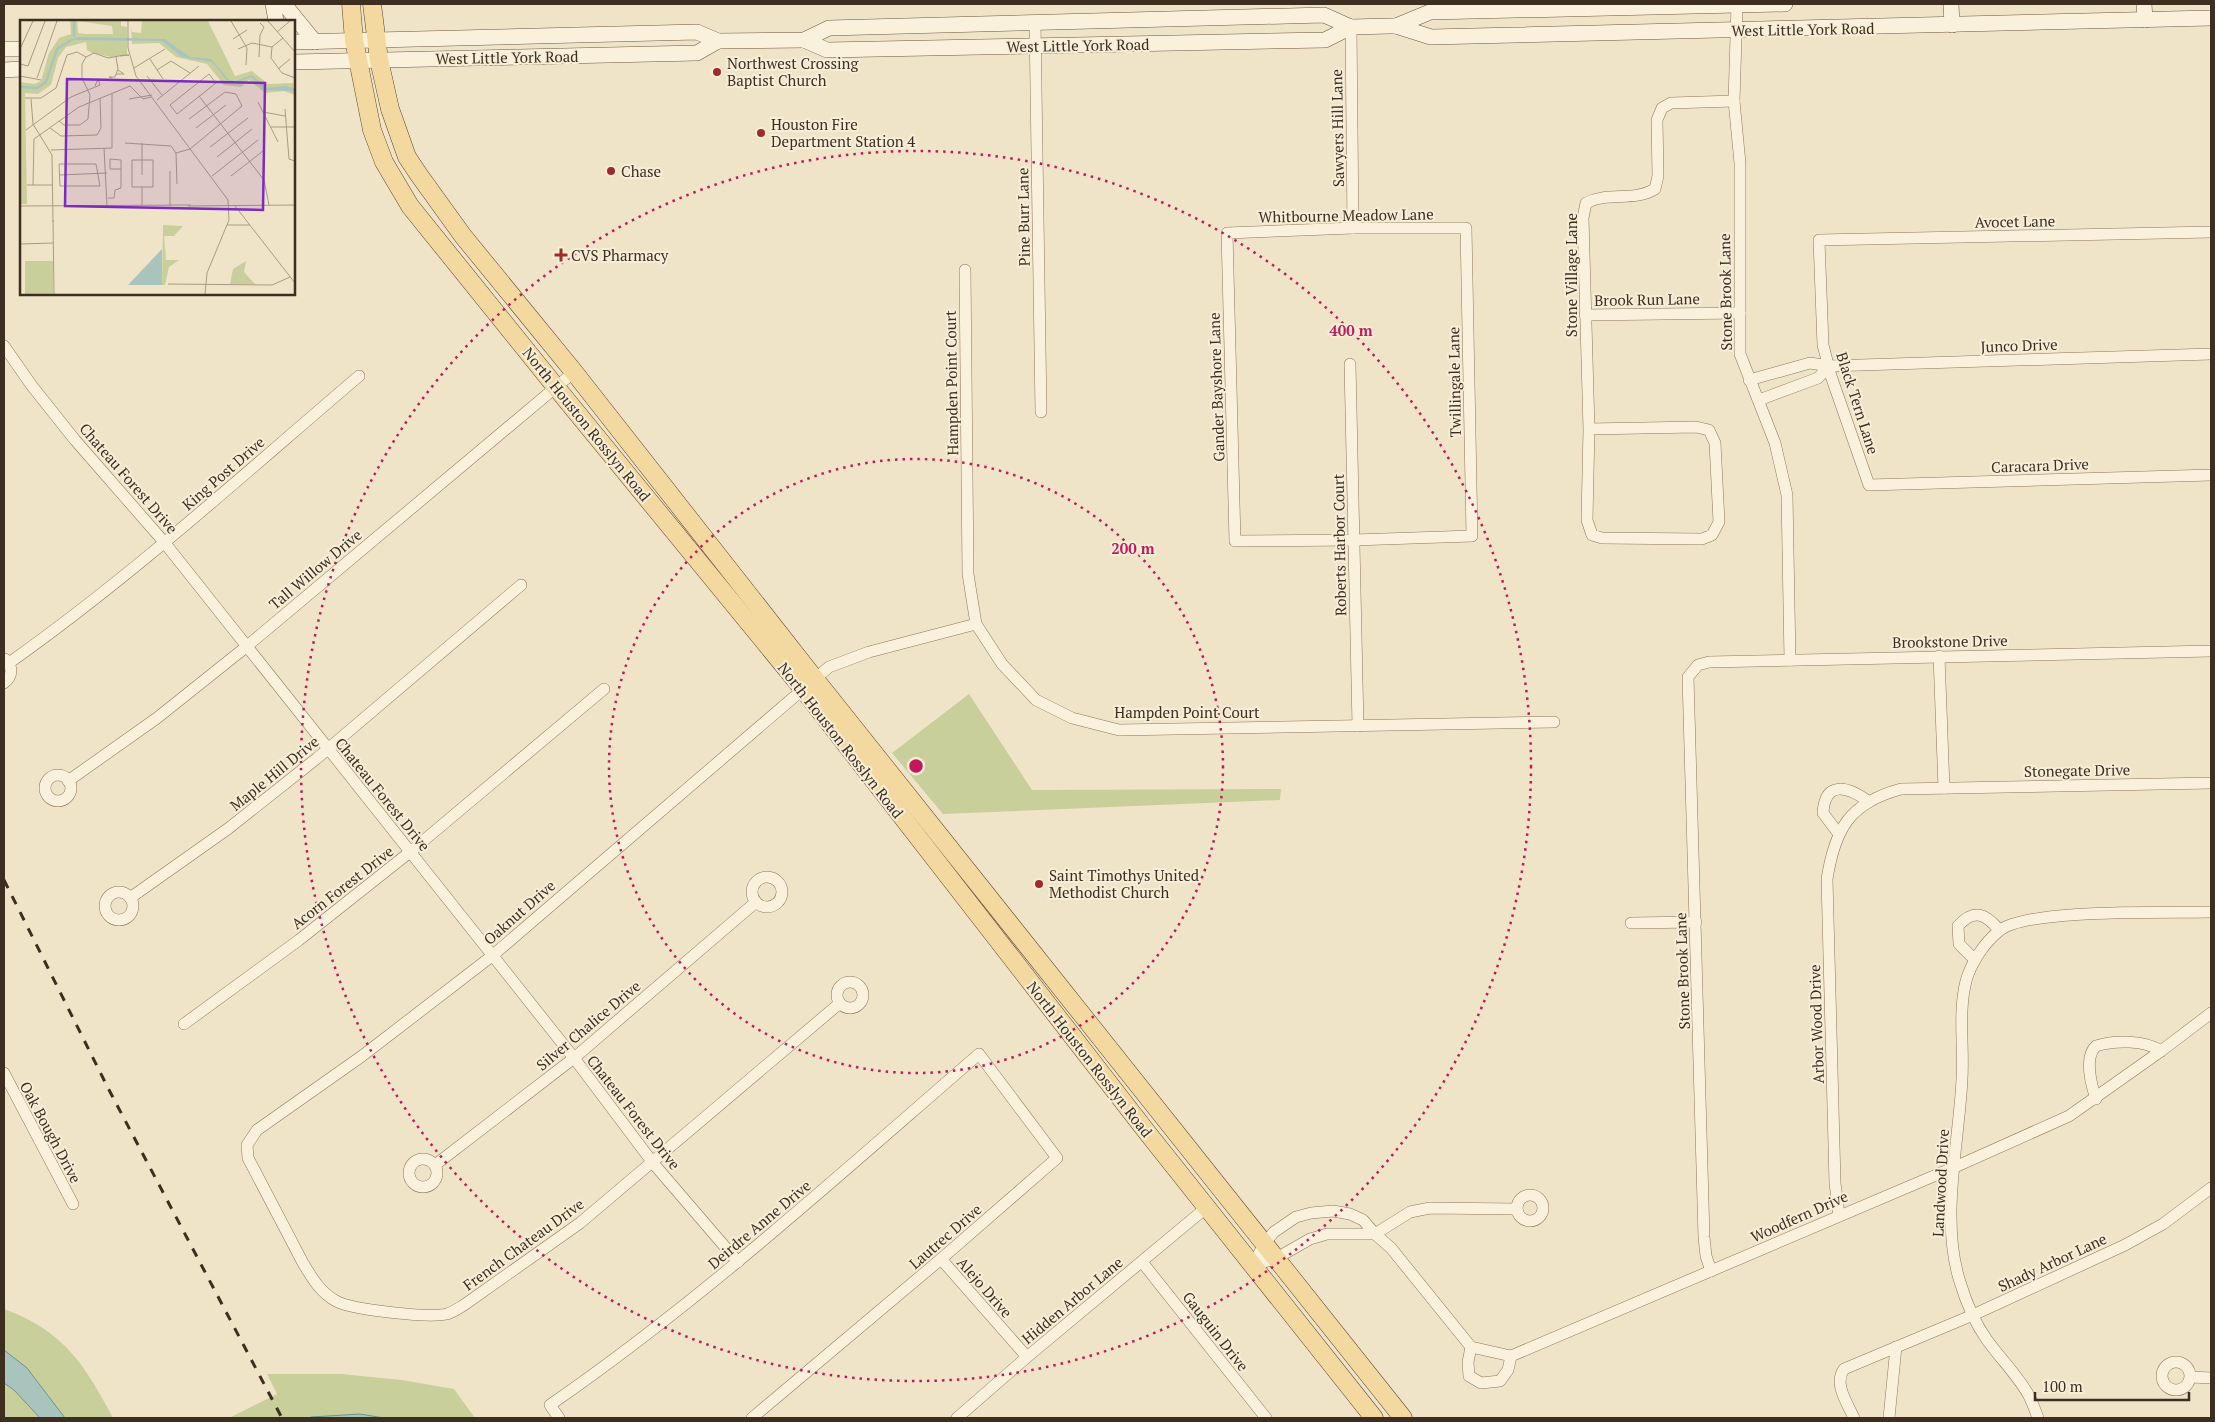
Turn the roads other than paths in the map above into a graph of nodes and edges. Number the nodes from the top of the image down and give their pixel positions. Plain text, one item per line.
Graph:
1 (272, 4) edge
2 (284, 4) edge
3 (351, 4) edge
4 (372, 4) edge
5 (1785, 4) edge
6 (1951, 4) edge
7 (2144, 4) edge
8 (1736, 5) junction
9 (1217, 18) junction
10 (2211, 18) edge
11 (276, 20) edge
12 (2145, 20) junction
13 (1035, 23) junction
14 (1952, 25) junction
15 (1396, 26) junction
16 (1351, 27) junction
17 (1736, 30) junction
18 (635, 32) junction
19 (354, 40) junction
20 (377, 40) junction
21 (804, 40) junction
22 (718, 41) junction
23 (295, 42) edge
24 (315, 42) junction
25 (1219, 42) junction
26 (1035, 46) junction
27 (4, 49) edge
28 (20, 49) edge
29 (637, 54) junction
30 (380, 60) junction
31 (357, 61) junction
32 (295, 62) edge
33 (20, 69) edge
34 (4, 70) edge
35 (1734, 101) junction
36 (431, 192) junction
37 (410, 206) junction
38 (1352, 228) junction
39 (1466, 228) joint
40 (2211, 232) edge
41 (1227, 233) joint
42 (1819, 240) joint
43 (965, 270) dead end
44 (1740, 313) junction
45 (1586, 316) junction
46 (4, 346) edge
47 (2211, 354) edge
48 (1350, 364) dead end
49 (1828, 366) junction
50 (574, 372) junction
51 (359, 376) dead end
52 (1749, 380) junction
53 (555, 386) junction
54 (1759, 400) junction
55 (1041, 412) dead end
56 (1589, 429) junction
57 (2211, 475) edge
58 (1869, 485) joint
59 (684, 512) junction
60 (668, 524) junction
61 (1354, 540) junction
62 (164, 542) junction
63 (521, 585) dead end
64 (976, 624) junction
65 (246, 647) junction
66 (2211, 651) edge
67 (1939, 656) junction
68 (6, 660) edge
69 (1790, 660) junction
70 (1693, 670) joint
71 (4, 683) edge
72 (809, 684) junction
73 (604, 689) dead end
74 (1554, 722) dead end
75 (1358, 726) junction
76 (327, 750) junction
77 (68, 781) dead end
78 (2211, 783) edge
79 (1944, 788) junction
80 (1868, 802) junction
81 (934, 828) junction
82 (1838, 833) junction
83 (918, 838) junction
84 (410, 852) junction
85 (130, 898) dead end
86 (756, 902) dead end
87 (2211, 912) edge
88 (1696, 922) junction
89 (1631, 923) dead end
90 (1999, 930) junction
91 (1032, 950) junction
92 (492, 956) junction
93 (1974, 960) junction
94 (1014, 962) junction
95 (840, 1003) dead end
96 (1076, 1006) junction
97 (2211, 1012) edge
98 (1054, 1014) junction
99 (184, 1024) dead end
100 (2161, 1051) junction
101 (979, 1054) joint
102 (574, 1058) junction
103 (4, 1073) edge
104 (9, 1096) edge
105 (2096, 1098) junction
106 (1164, 1118) junction
107 (1146, 1131) junction
108 (247, 1145) joint
109 (653, 1163) junction
110 (435, 1165) dead end
111 (1955, 1167) junction
112 (2211, 1188) edge
113 (73, 1204) dead end
114 (1207, 1207) junction
115 (1517, 1208) dead end
116 (1839, 1215) junction
117 (1375, 1234) junction
118 (1264, 1244) junction
119 (1275, 1259) junction
120 (941, 1260) junction
121 (738, 1262) junction
122 (1142, 1262) junction
123 (1253, 1265) junction
124 (1711, 1271) junction
125 (1973, 1315) junction
126 (1471, 1346) junction
127 (1896, 1347) junction
128 (1511, 1356) junction
129 (1027, 1357) junction
130 (2190, 1377) dead end
131 (2211, 1378) edge
132 (1386, 1398) junction
133 (1371, 1415) edge
134 (559, 1418) edge
135 (752, 1418) edge
136 (957, 1418) edge
137 (1266, 1418) edge
138 (1403, 1418) edge
139 (1854, 1418) edge
140 (1889, 1418) edge
141 (2038, 1418) edge

1 - 11 main road
2 - 24 main road
3 - 19 main road, North Houston Rosslyn Road
4 - 20 main road, North Houston Rosslyn Road
5 - 8 main road, West Little York Road
6 - 14 main road
7 - 12 main road
8 - 15 main road, West Little York Road
8 - 17 street, Stone Brook Lane
9 - 13 main road, West Little York Road
9 - 16 main road, West Little York Road
9 - 25 main road
10 - 12 main road, West Little York Road
12 - 14 main road, West Little York Road
13 - 21 main road, West Little York Road
13 - 26 street, Pine Burr Lane
14 - 17 main road, West Little York Road
15 - 16 main road, West Little York Road
15 - 17 main road, West Little York Road
16 - 25 main road, West Little York Road
16 - 38 street, Sawyers Hill Lane
17 - 35 street, Stone Brook Lane
18 - 20 main road, West Little York Road
18 - 22 main road, West Little York Road
18 - 29 main road
19 - 20 main road, West Little York Road
19 - 24 main road, West Little York Road
19 - 31 main road, North Houston Rosslyn Road
20 - 30 main road, North Houston Rosslyn Road
21 - 22 main road, West Little York Road
21 - 26 main road, West Little York Road
22 - 29 main road, West Little York Road
23 - 24 main road, West Little York Road
25 - 26 main road, West Little York Road
26 - 55 street, Pine Burr Lane
27 - 28 main road
29 - 30 main road, West Little York Road
30 - 31 main road, West Little York Road
30 - 36 main road, North Houston Rosslyn Road
31 - 32 main road, West Little York Road
31 - 37 main road, North Houston Rosslyn Road
33 - 34 main road
35 - 44 street, Stone Brook Lane
35 - 45 street, Stone Village Lane
36 - 37 main road
36 - 50 main road, North Houston Rosslyn Road
37 - 53 main road, North Houston Rosslyn Road
38 - 39 street, Whitbourne Meadow Lane
38 - 41 street, Whitbourne Meadow Lane
39 - 61 street, Twillingale Lane
40 - 42 street, Avocet Lane
41 - 61 street, Gander Bayshore Lane
42 - 49 street, Black Tern Lane
43 - 64 street, Hampden Point Court
44 - 45 street, Brook Run Lane
44 - 52 street, Stone Brook Lane
45 - 56 street, Stone Village Lane
46 - 62 street, Chateau Forest Drive
47 - 49 street, Junco Drive
48 - 61 street, Roberts Harbor Court
49 - 52 street, Junco Drive
49 - 54 street
49 - 58 street, Black Tern Lane
50 - 53 street, Tall Willow Drive
50 - 59 main road, North Houston Rosslyn Road
51 - 62 street, King Post Drive
52 - 54 street, Stone Brook Lane
53 - 60 main road, North Houston Rosslyn Road
53 - 65 street, Tall Willow Drive
54 - 69 street, Stone Brook Lane
56 - 56 street, Stone Village Lane
57 - 58 street, Caracara Drive
59 - 60 main road
59 - 72 main road, North Houston Rosslyn Road
60 - 72 main road, North Houston Rosslyn Road
61 - 75 street, Roberts Harbor Court
62 - 65 street, Chateau Forest Drive
62 - 68 street, King Post Drive
63 - 76 street, Maple Hill Drive
64 - 72 street, Oaknut Drive
64 - 75 street, Hampden Point Court
65 - 76 street, Chateau Forest Drive
65 - 77 street, Tall Willow Drive
66 - 67 street, Brookstone Drive
67 - 69 street, Brookstone Drive
67 - 79 street
68 - 71 street, King Post Drive
69 - 70 street, Brookstone Drive
70 - 88 street, Stone Brook Lane
72 - 81 main road, North Houston Rosslyn Road
72 - 83 main road, North Houston Rosslyn Road
72 - 92 street, Oaknut Drive
73 - 84 street, Acorn Forest Drive
74 - 75 street, Hampden Point Court
76 - 84 street, Chateau Forest Drive
76 - 85 street, Maple Hill Drive
78 - 79 street, Stonegate Drive
79 - 80 street, Arbor Wood Drive
80 - 82 street, Arbor Wood Drive
80 - 82 street
81 - 83 main road
81 - 91 main road, North Houston Rosslyn Road
82 - 116 street, Arbor Wood Drive
83 - 94 main road, North Houston Rosslyn Road
84 - 92 street, Chateau Forest Drive
84 - 99 street, Acorn Forest Drive
86 - 102 street, Silver Chalice Drive
87 - 90 street
88 - 89 street
88 - 124 street, Stone Brook Lane
90 - 93 street, Landwood Drive
90 - 93 street
91 - 94 main road
91 - 96 main road, North Houston Rosslyn Road
92 - 102 street, Chateau Forest Drive
92 - 108 street, Oaknut Drive
93 - 111 street, Landwood Drive
94 - 98 main road, North Houston Rosslyn Road
95 - 109 street, French Chateau Drive
96 - 98 main road
96 - 106 main road, North Houston Rosslyn Road
97 - 100 street, Woodfern Drive
98 - 107 main road, North Houston Rosslyn Road
100 - 105 street, Woodfern Drive
100 - 105 street
101 - 120 street, Lautrec Drive
101 - 121 street, Deirdre Anne Drive
102 - 109 street, Chateau Forest Drive
102 - 110 street, Silver Chalice Drive
103 - 104 street, Oak Bough Drive
104 - 113 street, Oak Bough Drive
105 - 111 street, Woodfern Drive
106 - 107 main road
106 - 118 main road, North Houston Rosslyn Road
107 - 114 main road, North Houston Rosslyn Road
108 - 109 street, French Chateau Drive
109 - 121 street, Chateau Forest Drive
111 - 116 street, Woodfern Drive
111 - 125 street, Landwood Drive
112 - 125 street, Shady Arbor Lane
114 - 122 street, Hidden Arbor Lane
114 - 123 main road, North Houston Rosslyn Road
115 - 117 street
116 - 124 street, Woodfern Drive
117 - 118 street
117 - 119 street
117 - 126 street
118 - 119 main road, North Houston Rosslyn Road
118 - 123 street
119 - 123 street
119 - 132 main road, North Houston Rosslyn Road
120 - 129 street, Alejo Drive
120 - 135 street, Lautrec Drive
121 - 134 street, Deirdre Anne Drive
122 - 129 street, Hidden Arbor Lane
122 - 137 street, Gauguin Drive
123 - 133 main road, North Houston Rosslyn Road
124 - 128 street, Woodfern Drive
125 - 127 street, Shady Arbor Lane
125 - 141 street, Landwood Drive
126 - 128 street
126 - 128 street
127 - 139 street, Shady Arbor Lane
127 - 140 street
129 - 136 street, Hidden Arbor Lane
130 - 131 street
132 - 133 main road
132 - 138 main road, North Houston Rosslyn Road

